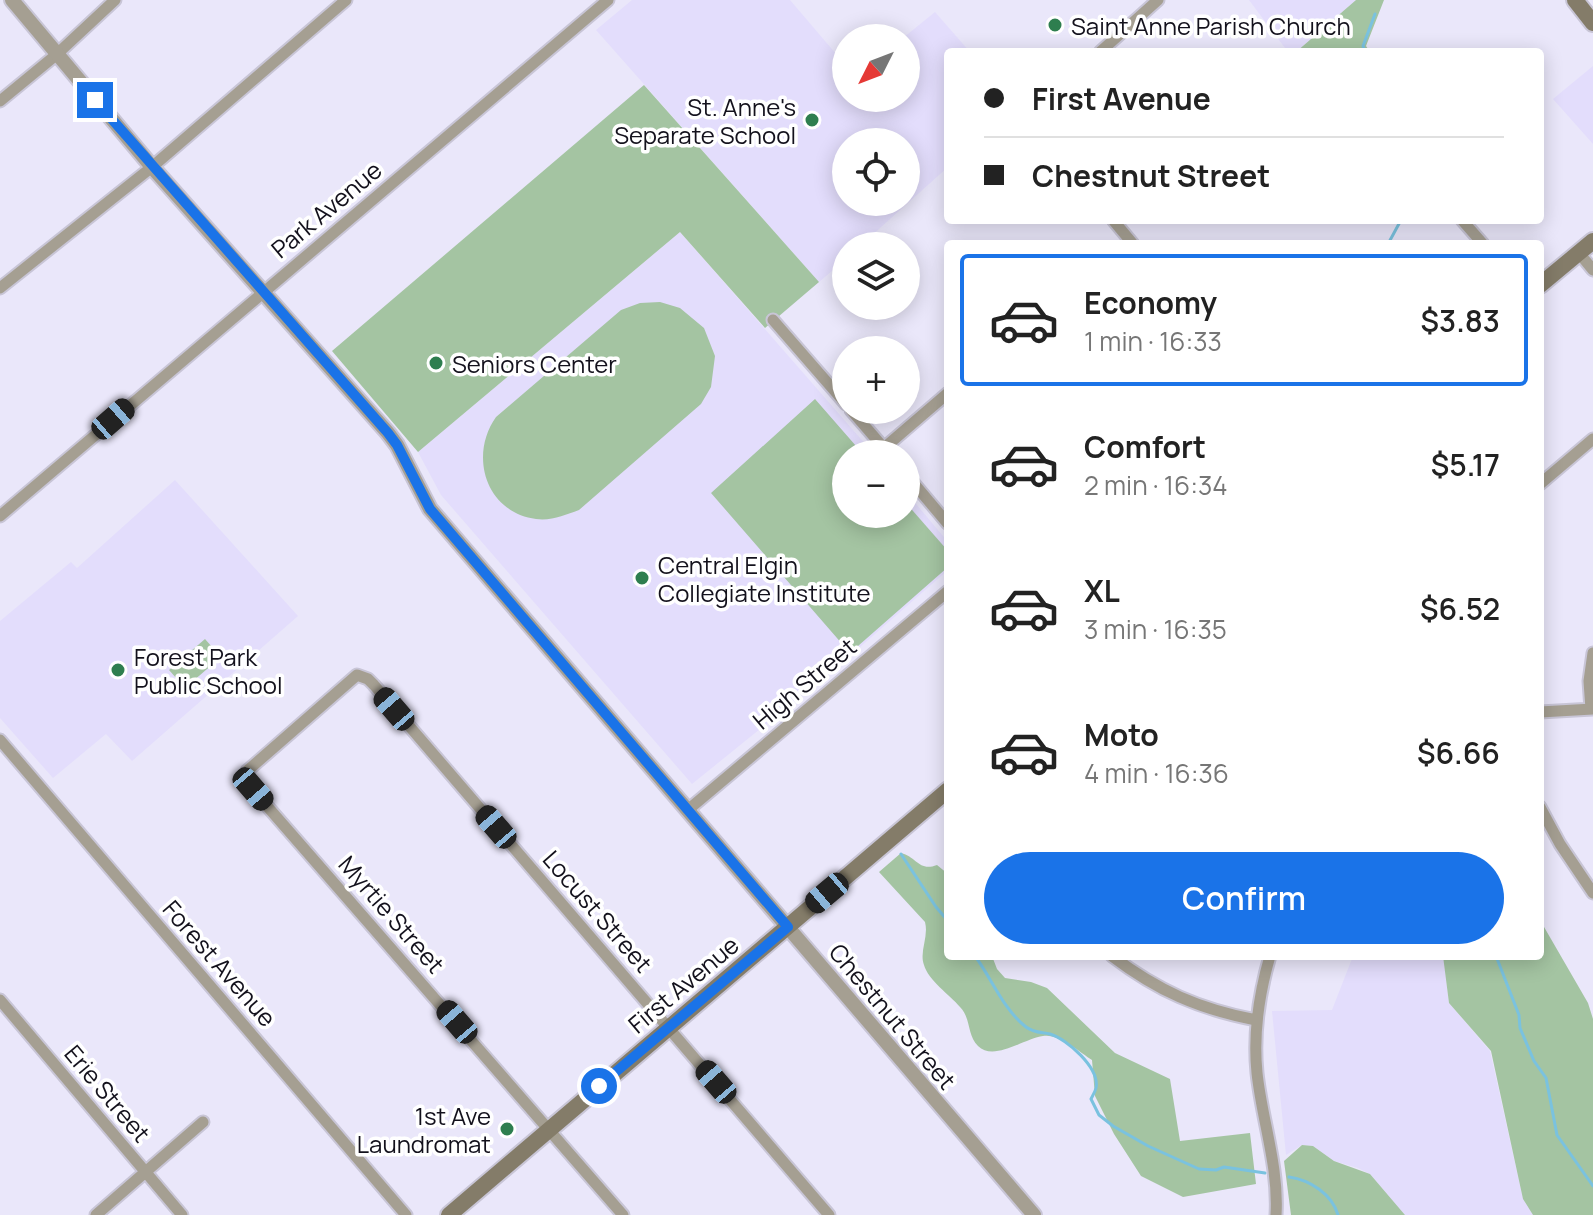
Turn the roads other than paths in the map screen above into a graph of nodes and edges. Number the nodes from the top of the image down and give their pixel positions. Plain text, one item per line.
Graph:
1 (12, 0) edge
2 (115, 0) edge
3 (346, 0) edge
4 (608, 0) edge
5 (1158, 0) edge
6 (1575, 0) edge
7 (1593, 23) edge
8 (1104, 48) edge
9 (56, 55) junction
10 (0, 101) edge
11 (152, 167) junction
12 (1116, 224) edge
13 (1466, 224) edge
14 (1130, 240) edge
15 (1480, 240) edge
16 (1593, 241) edge
17 (1579, 253) junction
18 (1593, 270) edge
19 (1544, 282) edge
20 (0, 288) edge
21 (262, 292) junction
22 (773, 320) dead end
23 (832, 388) edge
24 (944, 397) edge
25 (863, 424) edge
26 (1593, 439) edge
27 (877, 440) edge
28 (898, 440) edge
29 (1544, 481) edge
30 (920, 491) edge
31 (0, 516) edge
32 (944, 519) edge
33 (944, 594) edge
34 (1593, 653) edge
35 (1592, 709) edge
36 (1544, 712) edge
37 (0, 740) edge
38 (253, 789) joint
39 (944, 793) edge
40 (689, 809) junction
41 (1544, 814) edge
42 (1593, 893) edge
43 (788, 927) junction
44 (1118, 960) edge
45 (1269, 960) edge
46 (0, 1000) edge
47 (1256, 1020) junction
48 (668, 1026) junction
49 (203, 1122) dead end
50 (550, 1129) junction
51 (146, 1172) junction
52 (96, 1215) edge
53 (182, 1215) edge
54 (406, 1215) edge
55 (449, 1215) edge
56 (623, 1215) edge
57 (829, 1215) edge
58 (1034, 1215) edge
59 (1276, 1215) edge

1 - 9 street, Chestnut Street
2 - 9 street
3 - 11 street
4 - 21 street, Park Avenue
5 - 8 street
6 - 7 main road
9 - 10 street
9 - 11 street, Chestnut Street
11 - 20 street
11 - 21 street, Chestnut Street
12 - 14 street
13 - 15 street
16 - 17 main road
17 - 18 street
17 - 19 main road
21 - 31 street, Park Avenue
21 - 40 street, Chestnut Street
22 - 23 street
24 - 28 street
25 - 27 street
26 - 29 street
30 - 32 street
33 - 40 street, High Street
34 - 35 street
35 - 36 street
37 - 54 street, Forest Avenue
38 - 48 street, Locust Street
38 - 50 street, Myrtie Street
39 - 43 main road, First Avenue
40 - 43 street, Chestnut Street
41 - 42 street
43 - 48 main road, First Avenue
43 - 58 street, Chestnut Street
44 - 47 street
45 - 47 street
46 - 51 street, Erie Street
47 - 59 street
48 - 50 main road, First Avenue
48 - 57 street, Locust Street
49 - 51 street
50 - 55 main road, First Avenue
50 - 56 street, Myrtie Street
51 - 52 street
51 - 53 street, Erie Street

